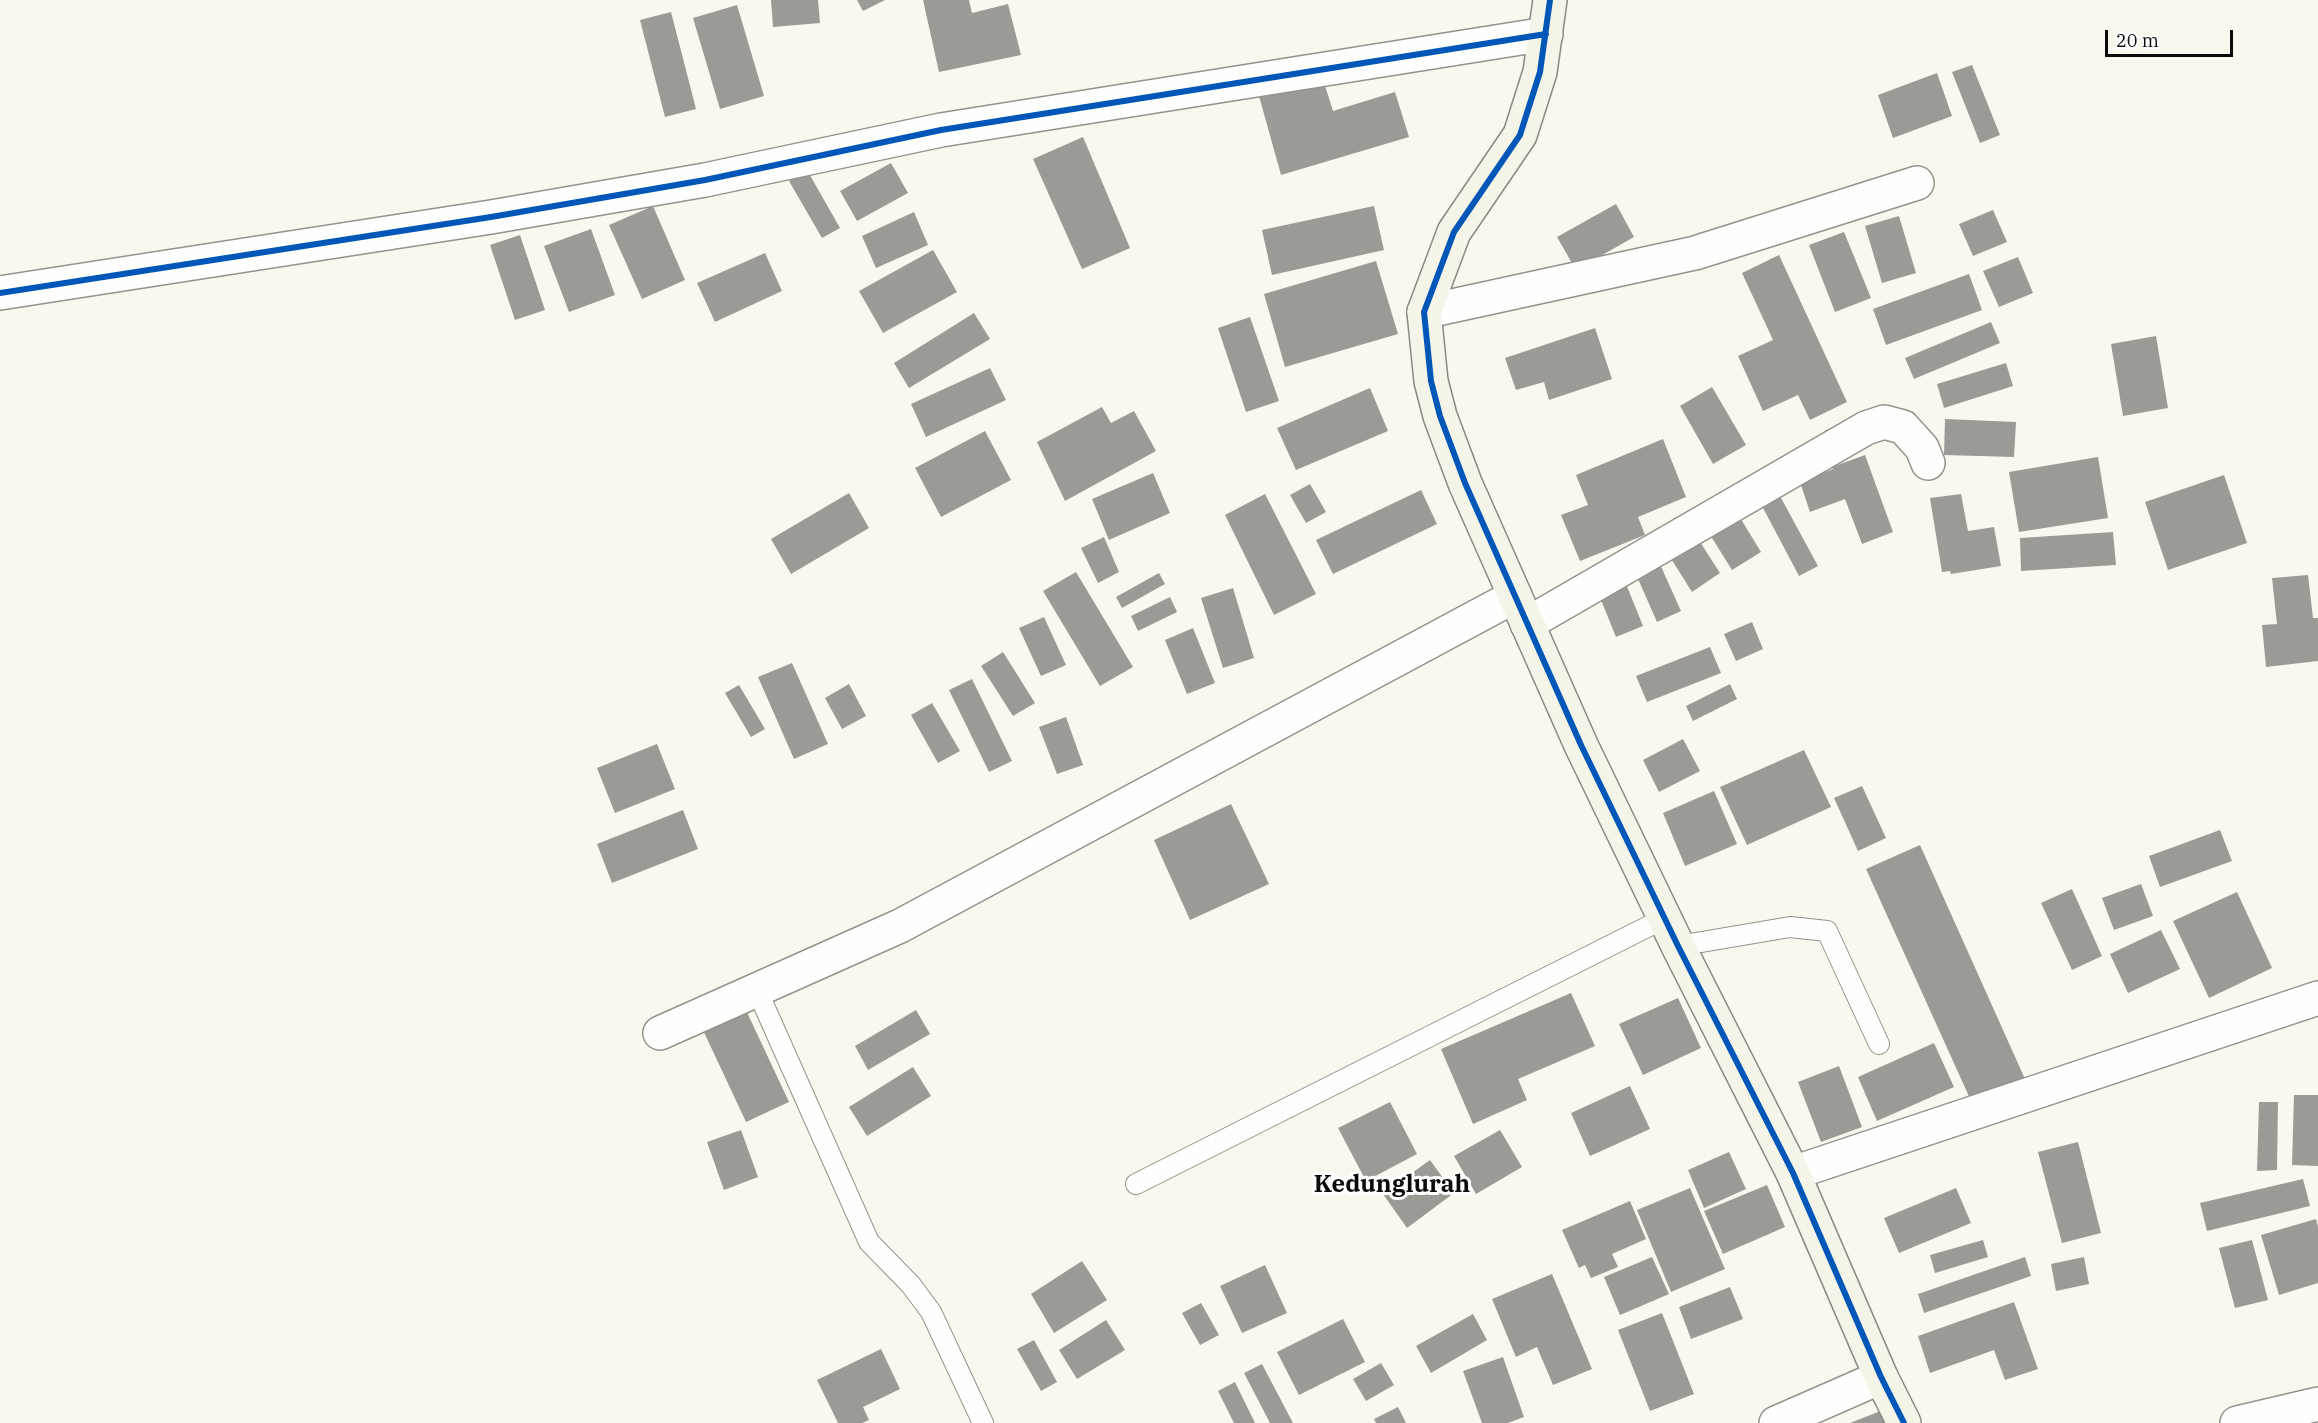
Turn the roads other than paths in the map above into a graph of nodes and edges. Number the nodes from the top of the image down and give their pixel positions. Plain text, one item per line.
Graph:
1 (1550, 0) edge
2 (1546, 34) junction
3 (1917, 183) dead end
4 (0, 292) edge
5 (1424, 312) junction
6 (1928, 463) dead end
7 (1521, 610) junction
8 (1672, 932) junction
9 (757, 990) junction
10 (2318, 998) edge
11 (660, 1033) dead end
12 (1879, 1044) dead end
13 (1793, 1173) junction
14 (1136, 1184) dead end
15 (1881, 1377) junction
16 (2318, 1404) edge
17 (983, 1423) edge
18 (1776, 1423) edge
19 (1904, 1423) edge
20 (2237, 1423) edge

1 - 2 street
2 - 4 street
2 - 5 street
3 - 5 street
5 - 7 street
6 - 7 street
7 - 8 street
7 - 9 street
8 - 12 lane
8 - 13 street
8 - 14 lane
9 - 11 street
9 - 17 lane
10 - 13 street
13 - 15 street
15 - 18 street
15 - 19 street
16 - 20 street

